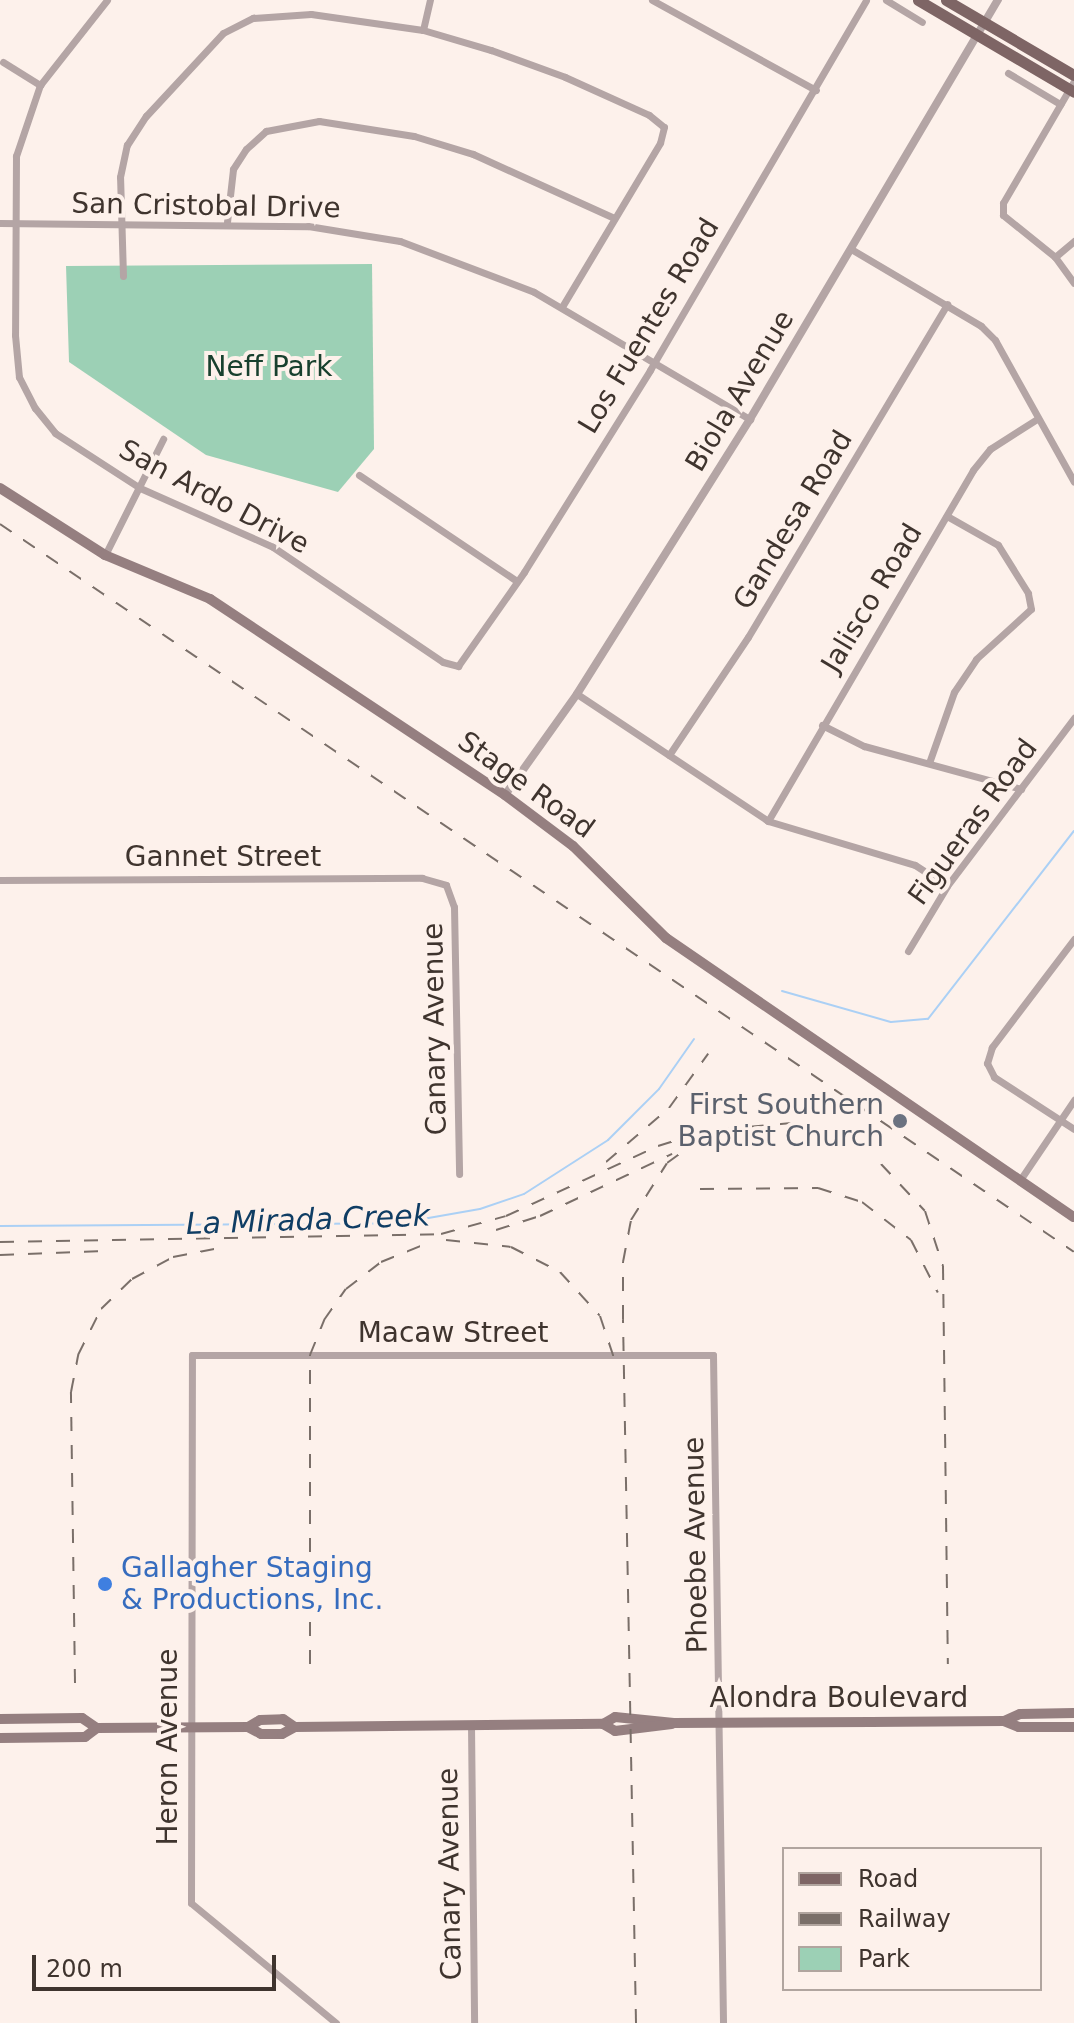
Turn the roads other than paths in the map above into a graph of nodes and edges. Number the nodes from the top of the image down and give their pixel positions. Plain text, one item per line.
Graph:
1 (107, 0) edge
2 (430, 0) edge
3 (652, 0) edge
4 (866, 0) edge
5 (886, 0) edge
6 (918, 0) edge
7 (946, 0) edge
8 (998, 0) edge
9 (922, 22) dead end
10 (985, 23) junction
11 (423, 30) junction
12 (977, 36) junction
13 (3, 62) dead end
14 (1008, 73) dead end
15 (1073, 84) edge
16 (40, 85) junction
17 (816, 90) junction
18 (1060, 104) junction
19 (614, 218) junction
20 (227, 222) junction
21 (0, 223) edge
22 (14, 224) junction
23 (120, 224) junction
24 (1074, 241) edge
25 (851, 249) junction
26 (1055, 257) junction
27 (123, 276) dead end
28 (1074, 283) edge
29 (947, 304) junction
30 (562, 307) junction
31 (655, 362) junction
32 (750, 419) junction
33 (1037, 419) junction
34 (163, 439) dead end
35 (359, 475) dead end
36 (1074, 482) edge
37 (0, 488) edge
38 (140, 488) junction
39 (947, 516) junction
40 (105, 555) junction
41 (517, 581) junction
42 (458, 666) joint
43 (577, 694) junction
44 (1074, 718) edge
45 (822, 725) junction
46 (669, 755) junction
47 (929, 763) junction
48 (1021, 789) junction
49 (505, 795) junction
50 (768, 821) junction
51 (0, 880) edge
52 (446, 885) joint
53 (947, 886) junction
54 (1074, 939) edge
55 (908, 951) dead end
56 (1074, 1100) edge
57 (1061, 1120) junction
58 (1074, 1129) edge
59 (459, 1174) dead end
60 (1020, 1180) junction
61 (1074, 1217) edge
62 (192, 1355) joint
63 (713, 1355) joint
64 (1074, 1713) edge
65 (0, 1719) edge
66 (1004, 1721) junction
67 (720, 1723) junction
68 (471, 1725) junction
69 (189, 1727) junction
70 (1074, 1727) edge
71 (97, 1728) junction
72 (0, 1738) edge
73 (336, 2023) edge
74 (474, 2023) edge
75 (723, 2023) edge

1 - 16 street, San Ardo Drive
2 - 11 street
3 - 17 street
4 - 17 street, Los Fuentes Road
5 - 9 street
6 - 12 main road
7 - 10 main road
8 - 10 street, Biola Avenue
10 - 12 street, Biola Avenue
10 - 15 main road
11 - 19 street
11 - 23 street
12 - 15 main road
12 - 25 street, Biola Avenue
13 - 16 street
14 - 18 street
15 - 18 street
16 - 22 street, San Ardo Drive
17 - 31 street, Los Fuentes Road
18 - 26 street
19 - 20 street
19 - 30 street
20 - 23 street, San Cristobal Drive
20 - 30 street, San Cristobal Drive
21 - 22 street, San Cristobal Drive
22 - 23 street, San Cristobal Drive
22 - 38 street, San Ardo Drive
23 - 27 street
24 - 26 street
25 - 29 street
25 - 32 street, Biola Avenue
26 - 28 street
29 - 33 street
29 - 46 street, Gandesa Road
30 - 31 street, San Cristobal Drive
31 - 32 street, San Cristobal Drive
31 - 41 street, Los Fuentes Road
32 - 43 street, Biola Avenue
33 - 36 street
33 - 39 street, Jalisco Road
34 - 38 street
35 - 41 street
37 - 40 main road, Stage Road
38 - 40 street
38 - 42 street, San Ardo Drive
39 - 45 street, Jalisco Road
39 - 47 street
40 - 49 main road, Stage Road
41 - 42 street, Los Fuentes Road
43 - 46 street
43 - 49 street, Biola Avenue
44 - 48 street, Figueras Road
45 - 47 street
45 - 50 street, Jalisco Road
46 - 50 street
47 - 48 street
48 - 53 street, Figueras Road
49 - 60 main road, Stage Road
50 - 53 street
51 - 52 street, Gannet Street
52 - 59 street, Canary Avenue
53 - 55 street, Figueras Road
54 - 57 street
56 - 57 street
57 - 58 street
57 - 60 street
60 - 61 main road, Stage Road
62 - 63 street, Macaw Street
62 - 69 street, Heron Avenue
63 - 67 street, Phoebe Avenue
64 - 66 main road, Alondra Boulevard
65 - 71 main road, Alondra Boulevard
66 - 67 main road, Alondra Boulevard
66 - 70 main road, Alondra Boulevard
67 - 68 main road, Alondra Boulevard
67 - 75 street, Phoebe Avenue
68 - 69 main road, Alondra Boulevard
68 - 74 street, Canary Avenue
69 - 71 main road, Alondra Boulevard
69 - 73 street, Heron Avenue
71 - 72 main road, Alondra Boulevard

